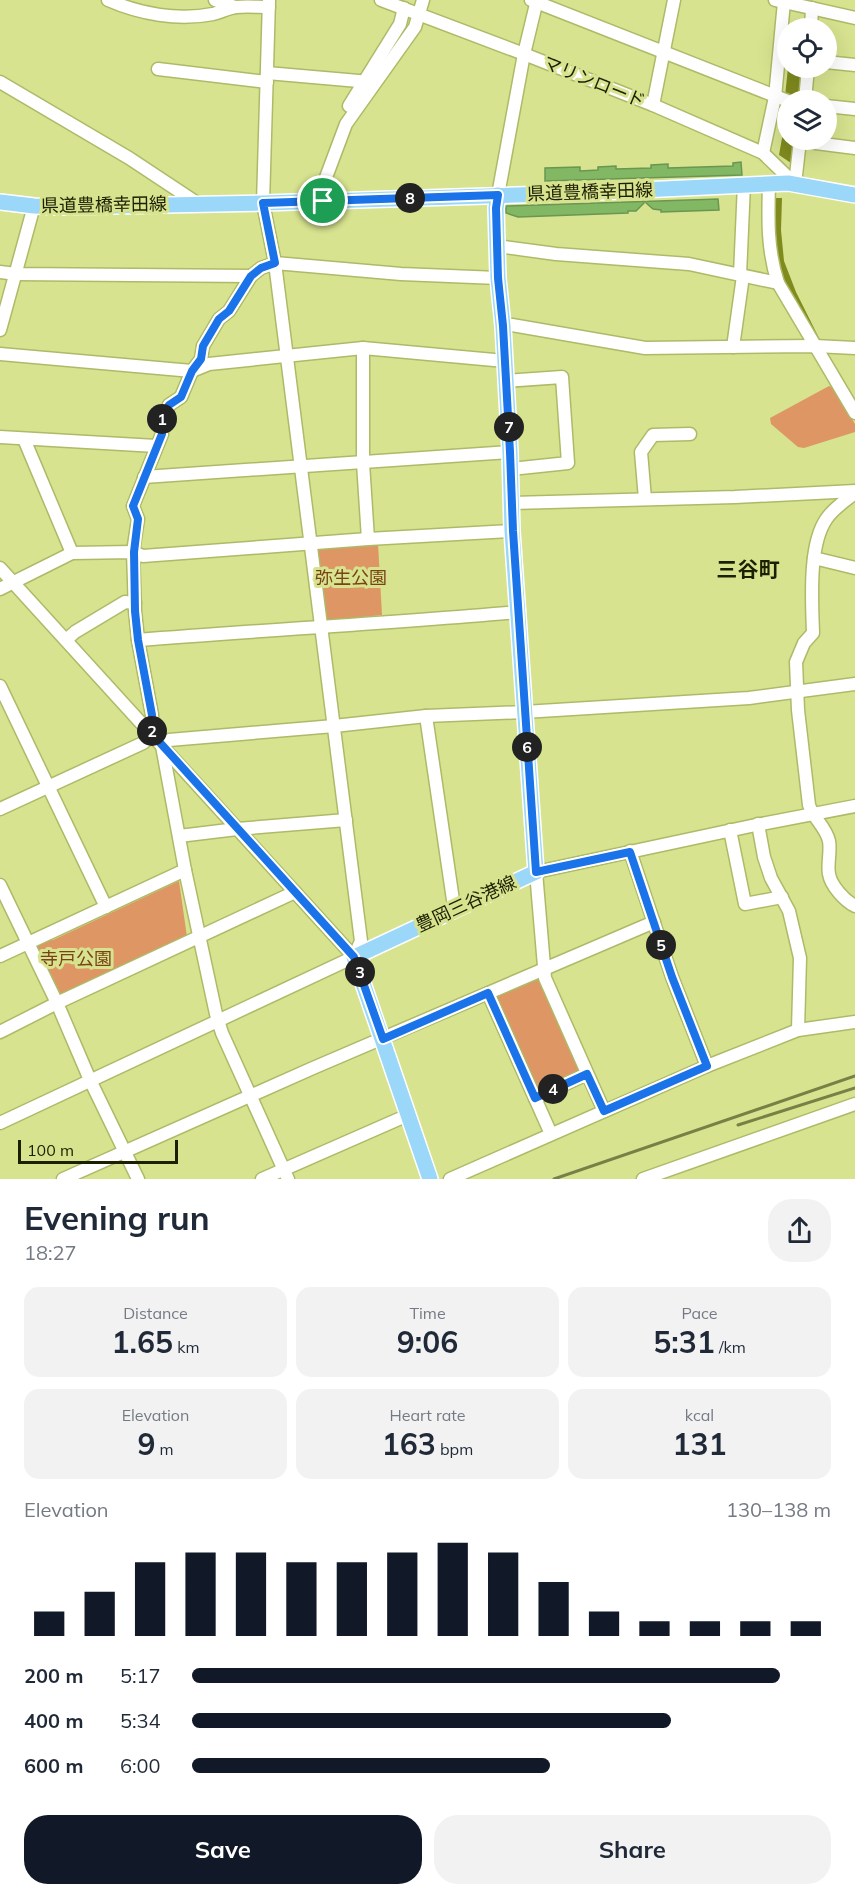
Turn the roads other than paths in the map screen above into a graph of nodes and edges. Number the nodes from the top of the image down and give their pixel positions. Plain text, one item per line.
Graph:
1 (108, 0) edge
2 (215, 0) edge
3 (381, 0) edge
4 (423, 0) edge
5 (674, 0) edge
6 (534, 1) edge
7 (780, 1) edge
8 (269, 3) edge
9 (235, 7) junction
10 (404, 8) junction
11 (812, 8) junction
12 (419, 14) junction
13 (812, 18) edge
14 (855, 18) edge
15 (664, 53) junction
16 (524, 54) junction
17 (837, 63) edge
18 (855, 65) edge
19 (158, 69) dead end
20 (267, 77) junction
21 (0, 82) edge
22 (370, 82) junction
23 (782, 90) edge
24 (777, 97) edge
25 (653, 105) junction
26 (837, 107) edge
27 (855, 109) edge
28 (777, 113) edge
29 (837, 145) edge
30 (855, 148) edge
31 (799, 150) edge
32 (763, 153) junction
33 (744, 184) junction
34 (769, 184) junction
35 (795, 184) junction
36 (498, 195) junction
37 (855, 195) edge
38 (323, 201) junction
39 (0, 202) edge
40 (198, 203) junction
41 (263, 203) junction
42 (34, 206) junction
43 (497, 246) junction
44 (275, 263) junction
45 (0, 272) edge
46 (16, 274) junction
47 (251, 276) junction
48 (742, 276) junction
49 (498, 278) junction
50 (778, 283) junction
51 (503, 326) junction
52 (0, 330) edge
53 (815, 346) junction
54 (733, 347) junction
55 (363, 348) junction
56 (855, 348) edge
57 (0, 354) edge
58 (286, 356) junction
59 (505, 361) junction
60 (192, 371) junction
61 (506, 381) junction
62 (852, 401) edge
63 (855, 413) edge
64 (690, 434) dead end
65 (0, 437) edge
66 (24, 439) junction
67 (156, 446) junction
68 (510, 452) junction
69 (363, 463) junction
70 (300, 467) junction
71 (511, 469) junction
72 (144, 477) junction
73 (855, 492) edge
74 (645, 499) junction
75 (512, 503) junction
76 (513, 531) junction
77 (368, 539) junction
78 (310, 543) junction
79 (134, 552) junction
80 (72, 553) junction
81 (814, 558) junction
82 (0, 568) edge
83 (855, 568) edge
84 (13, 583) junction
85 (0, 589) edge
86 (135, 603) junction
87 (518, 612) junction
88 (321, 626) junction
89 (66, 640) junction
90 (138, 640) junction
91 (855, 684) edge
92 (0, 686) edge
93 (798, 693) junction
94 (525, 712) junction
95 (426, 716) junction
96 (334, 726) junction
97 (153, 735) junction
98 (162, 746) junction
99 (48, 786) junction
100 (855, 806) edge
101 (0, 808) edge
102 (812, 815) junction
103 (346, 820) junction
104 (758, 824) junction
105 (237, 829) junction
106 (730, 830) junction
107 (179, 836) junction
108 (630, 852) junction
109 (185, 870) junction
110 (536, 872) junction
111 (0, 885) edge
112 (295, 891) junction
113 (782, 897) junction
114 (855, 906) edge
115 (106, 907) junction
116 (456, 908) junction
117 (654, 922) junction
118 (200, 936) junction
119 (28, 943) junction
120 (0, 956) edge
121 (354, 957) junction
122 (543, 969) junction
123 (488, 993) junction
124 (57, 1003) junction
125 (218, 1022) junction
126 (855, 1022) edge
127 (798, 1030) junction
128 (0, 1032) edge
129 (383, 1039) junction
130 (707, 1066) junction
131 (587, 1074) junction
132 (90, 1080) junction
133 (250, 1097) junction
134 (535, 1098) junction
135 (855, 1104) edge
136 (604, 1111) junction
137 (408, 1115) junction
138 (0, 1123) edge
139 (551, 1134) junction
140 (125, 1150) junction
141 (677, 1173) edge
142 (286, 1174) edge
143 (63, 1179) edge
144 (138, 1179) edge
145 (262, 1179) edge
146 (430, 1179) edge
147 (450, 1179) edge
148 (643, 1179) edge

1 - 9 street
2 - 9 street
3 - 10 street, マリンロード
4 - 12 street
5 - 15 street
6 - 15 street
6 - 16 street
7 - 11 street
7 - 23 street
8 - 9 street
8 - 20 street
10 - 12 street, マリンロード
10 - 22 street
11 - 13 street
11 - 14 street
12 - 16 street, マリンロード
12 - 22 street
15 - 24 street
15 - 25 street
16 - 25 street, マリンロード
16 - 36 street
17 - 18 street
19 - 20 street
20 - 22 street
20 - 41 street
21 - 40 street
22 - 38 street
25 - 32 street, マリンロード
26 - 27 street
28 - 32 street
29 - 30 street
31 - 35 street
32 - 35 street, マリンロード
33 - 34 main road, 県道豊橋幸田線
33 - 36 main road, 県道豊橋幸田線
33 - 48 street
34 - 35 main road, 県道豊橋幸田線
34 - 50 street
35 - 37 main road, 県道豊橋幸田線
36 - 38 main road, 県道豊橋幸田線
36 - 43 main road, 豊岡三谷港線
38 - 41 main road, 県道豊橋幸田線
39 - 42 main road, 県道豊橋幸田線
40 - 41 main road, 県道豊橋幸田線
40 - 42 main road, 県道豊橋幸田線
41 - 44 street
42 - 46 street
43 - 48 street
43 - 49 main road, 豊岡三谷港線
44 - 47 street
44 - 49 street
44 - 58 street
45 - 46 street
46 - 47 street
46 - 52 street
47 - 60 street
48 - 50 street
48 - 54 street
49 - 51 main road, 豊岡三谷港線
50 - 53 street
51 - 54 street
51 - 59 main road, 豊岡三谷港線
53 - 54 street
53 - 56 street
53 - 62 street
55 - 58 street
55 - 59 street
55 - 69 street
57 - 60 street
58 - 60 street
58 - 70 street
59 - 61 main road, 豊岡三谷港線
60 - 67 street
61 - 68 main road, 豊岡三谷港線
61 - 71 street
62 - 63 street
64 - 74 street
65 - 66 street
66 - 67 street
66 - 80 street
67 - 72 street
68 - 69 street
68 - 71 main road, 豊岡三谷港線
69 - 70 street
69 - 77 street
70 - 72 street
70 - 78 street
71 - 75 main road, 豊岡三谷港線
72 - 79 street
73 - 74 street
73 - 81 street
74 - 75 street
75 - 76 main road, 豊岡三谷港線
76 - 77 street
76 - 87 main road, 豊岡三谷港線
77 - 78 street
78 - 79 street
78 - 88 street
79 - 80 street
79 - 86 street
80 - 84 street
81 - 83 street
81 - 93 street
82 - 84 street
84 - 85 street
84 - 89 street
86 - 89 street
86 - 90 street
87 - 88 street
87 - 94 main road, 豊岡三谷港線
88 - 90 street
88 - 96 street
89 - 97 street
90 - 97 street
91 - 93 street
92 - 99 street
93 - 94 street
93 - 102 street
94 - 95 street
94 - 110 main road, 豊岡三谷港線
95 - 96 street
95 - 116 street
96 - 98 street
96 - 103 street
97 - 98 street
97 - 99 street
98 - 105 street
98 - 107 street
99 - 101 street
99 - 115 street
100 - 102 street
102 - 104 street
102 - 114 street
103 - 105 street
103 - 121 street
104 - 106 street
104 - 113 street
105 - 107 street
105 - 112 street
106 - 108 street
106 - 113 street
107 - 109 street
108 - 110 street
108 - 117 street
109 - 115 street
109 - 118 street
110 - 116 main road, 豊岡三谷港線
110 - 122 street
111 - 119 street
112 - 118 street
112 - 121 street
113 - 127 street
115 - 119 street
116 - 121 main road, 豊岡三谷港線
117 - 122 street
117 - 130 street
118 - 124 street
118 - 125 street
119 - 120 street
119 - 124 street
121 - 125 street
121 - 129 main road
122 - 123 street
122 - 131 street
123 - 129 street
123 - 134 street
124 - 128 street
124 - 132 street
125 - 132 street
125 - 133 street
126 - 127 street
127 - 130 street
129 - 133 street
129 - 137 main road
130 - 136 street
131 - 134 street
131 - 136 street
132 - 138 street
132 - 140 street
133 - 140 street
133 - 142 street
134 - 139 street
135 - 141 street
136 - 139 street
137 - 142 street
137 - 146 main road
139 - 147 street
140 - 143 street
140 - 144 street
141 - 148 street
142 - 145 street

